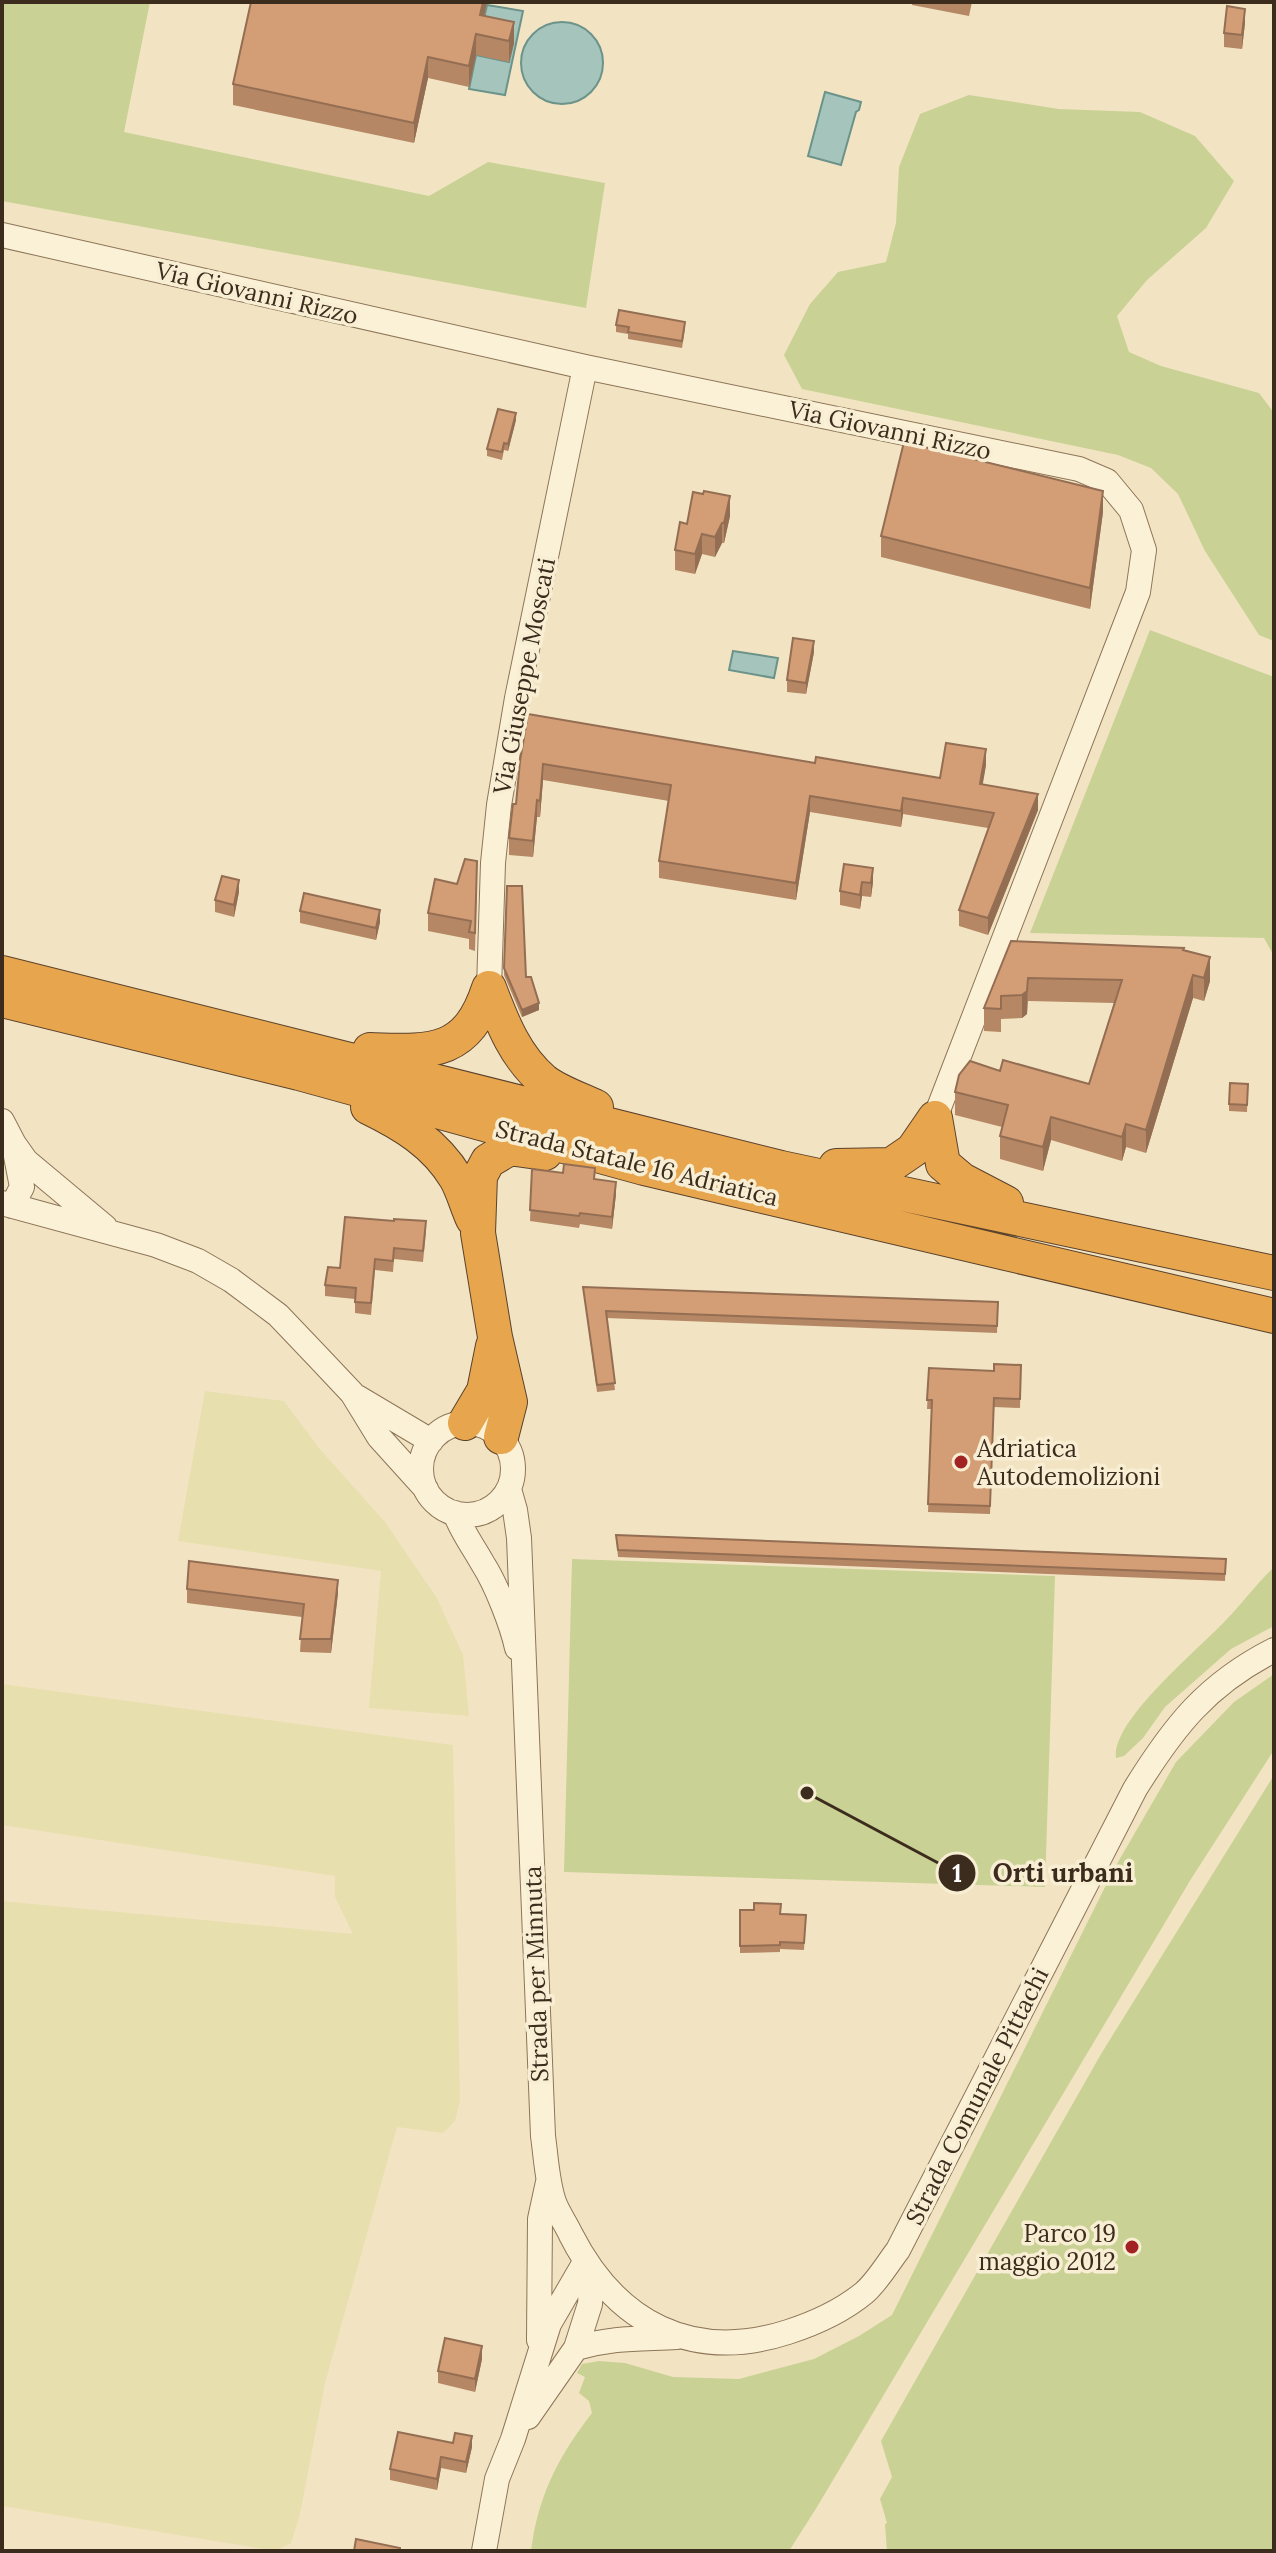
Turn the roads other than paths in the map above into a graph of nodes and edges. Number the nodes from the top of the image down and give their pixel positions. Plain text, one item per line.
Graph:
1 (2, 235) edge
2 (585, 367) junction
3 (2, 973) edge
4 (489, 988) junction
5 (2, 1000) edge
6 (302, 1060) junction
7 (935, 1118) junction
8 (2, 1121) edge
9 (14, 1144) junction
10 (650, 1152) junction
11 (781, 1168) junction
12 (5, 1202) edge
13 (1081, 1232) junction
14 (478, 1233) junction
15 (113, 1234) junction
16 (1274, 1273) edge
17 (1274, 1316) edge
18 (495, 1337) junction
19 (352, 1393) junction
20 (465, 1423) junction
21 (501, 1437) junction
22 (431, 1441) junction
23 (426, 1489) junction
24 (509, 1489) junction
25 (455, 1513) junction
26 (1274, 1650) edge
27 (523, 1678) junction
28 (549, 2175) junction
29 (589, 2268) junction
30 (678, 2336) junction
31 (576, 2348) junction
32 (538, 2360) junction
33 (513, 2439) junction
34 (484, 2551) edge

1 - 2 street, Via Giovanni Rizzo
2 - 4 street, Via Giuseppe Moscati
2 - 7 street, Via Giovanni Rizzo
3 - 6 highway, Strada Statale 16 Adriatica
4 - 6 highway
4 - 10 highway
5 - 6 highway, Strada Statale 16 Adriatica
6 - 10 highway, Strada Statale 16 Adriatica
6 - 14 highway
7 - 11 highway
7 - 13 highway
8 - 9 street
9 - 12 street
9 - 15 street
10 - 11 highway, Strada Statale 16 Adriatica
10 - 14 highway
10 - 17 highway, Strada Statale 16 Adriatica
11 - 13 highway, Strada Statale 16 Adriatica
12 - 15 street
13 - 16 highway, Strada Statale 16 Adriatica
14 - 18 highway
15 - 19 street
18 - 20 highway
18 - 21 highway
19 - 22 street
19 - 23 street
20 - 21 street
20 - 22 street
21 - 24 street
22 - 23 street
23 - 25 street
24 - 25 street
24 - 27 street, Strada per Minnuta
25 - 27 street, Strada per Minnuta
26 - 30 street, Strada Comunale Pittachi
27 - 28 street, Strada per Minnuta
28 - 29 street, Strada per Minnuta
28 - 32 street
29 - 30 street, Strada Comunale Pittachi
29 - 31 street
29 - 32 street
30 - 31 street
31 - 33 street
32 - 33 street
33 - 34 street

